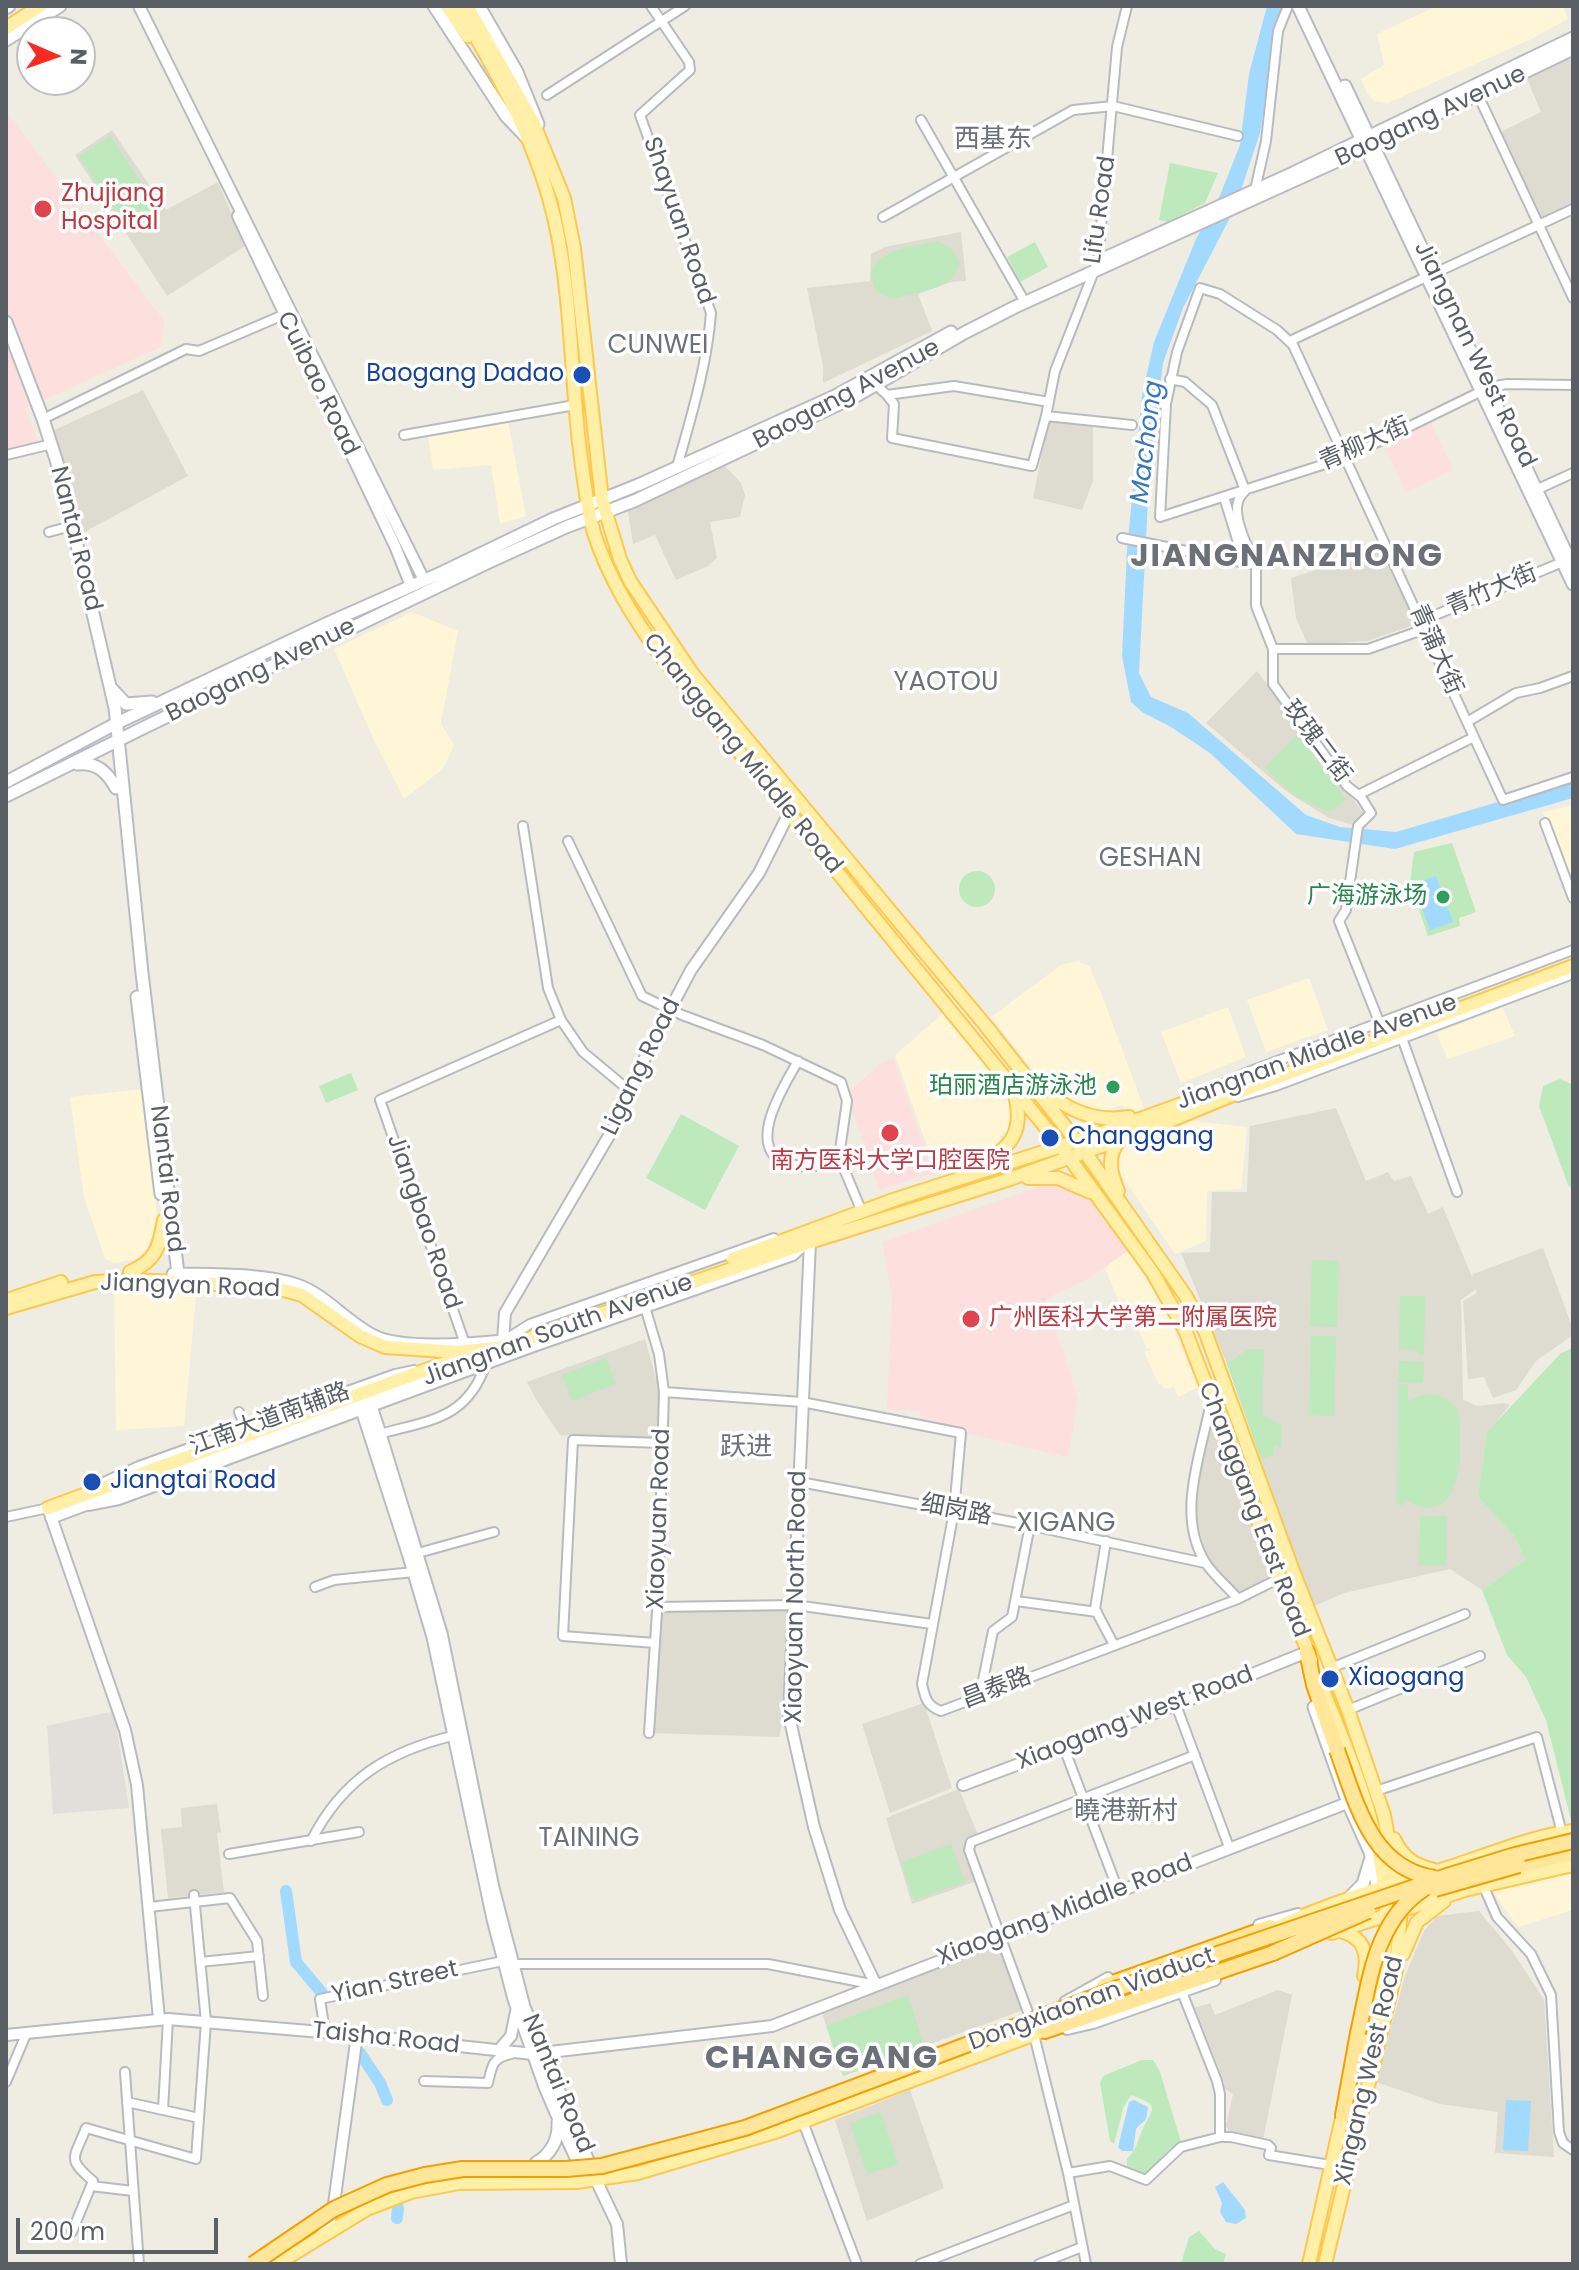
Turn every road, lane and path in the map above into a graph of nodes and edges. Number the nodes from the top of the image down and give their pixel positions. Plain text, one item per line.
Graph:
1 (26, 6) edge
2 (40, 6) edge
3 (60, 6) edge
4 (139, 6) edge
5 (434, 6) edge
6 (447, 6) edge
7 (458, 6) edge
8 (467, 6) edge
9 (479, 6) edge
10 (651, 6) edge
11 (685, 6) edge
12 (1127, 6) edge
13 (1288, 6) edge
14 (1298, 6) edge
15 (1307, 6) edge
16 (6, 19) edge
17 (661, 22) junction
18 (6, 28) edge
19 (1573, 38) edge
20 (6, 40) edge
21 (1573, 49) edge
22 (492, 70) junction
23 (547, 95) dead end
24 (1478, 95) junction
25 (1113, 106) junction
26 (921, 120) dead end
27 (1238, 136) dead end
28 (537, 141) junction
29 (1368, 143) junction
30 (1293, 177) junction
31 (952, 178) junction
32 (1255, 190) junction
33 (1573, 209) edge
34 (883, 217) dead end
35 (1539, 225) junction
36 (1096, 266) junction
37 (1431, 275) junction
38 (1022, 297) junction
39 (1573, 298) edge
40 (288, 313) junction
41 (6, 322) edge
42 (6, 336) edge
43 (1290, 341) junction
44 (1170, 379) junction
45 (876, 385) junction
46 (1573, 385) edge
47 (1485, 389) junction
48 (887, 395) junction
49 (1049, 402) junction
50 (575, 405) junction
51 (1046, 416) junction
52 (43, 419) junction
53 (1132, 425) dead end
54 (404, 435) dead end
55 (49, 444) junction
56 (6, 455) edge
57 (1347, 457) junction
58 (677, 467) junction
59 (1573, 473) edge
60 (1538, 489) junction
61 (1245, 490) junction
62 (1224, 497) junction
63 (604, 506) junction
64 (589, 512) junction
65 (68, 527) junction
66 (49, 532) dead end
67 (1122, 538) dead end
68 (1569, 561) edge
69 (1244, 562) junction
70 (1256, 565) junction
71 (424, 580) junction
72 (1573, 584) edge
73 (411, 586) junction
74 (361, 608) junction
75 (335, 619) junction
76 (365, 621) junction
77 (1423, 625) junction
78 (341, 633) junction
79 (1273, 649) junction
80 (1573, 676) edge
81 (110, 685) junction
82 (168, 699) junction
83 (144, 711) junction
84 (1467, 722) junction
85 (114, 725) junction
86 (149, 725) junction
87 (1474, 737) junction
88 (116, 741) junction
89 (79, 744) junction
90 (85, 757) junction
91 (69, 765) junction
92 (778, 776) junction
93 (1573, 777) edge
94 (6, 782) edge
95 (765, 787) junction
96 (116, 788) junction
97 (1358, 795) junction
98 (6, 796) edge
99 (802, 804) junction
100 (788, 815) junction
101 (1545, 823) dead end
102 (523, 826) dead end
103 (568, 841) dead end
104 (1573, 898) edge
105 (1573, 950) edge
106 (1573, 958) edge
107 (1541, 966) junction
108 (1573, 966) edge
109 (1573, 974) edge
110 (1532, 986) junction
111 (669, 1009) junction
112 (561, 1020) junction
113 (1381, 1034) junction
114 (1402, 1038) junction
115 (798, 1061) junction
116 (1021, 1071) junction
117 (1013, 1086) junction
118 (631, 1092) junction
119 (1160, 1111) junction
120 (1120, 1140) junction
121 (1076, 1141) junction
122 (1060, 1145) junction
123 (1085, 1152) junction
124 (839, 1157) junction
125 (1070, 1158) junction
126 (965, 1176) junction
127 (1010, 1179) junction
128 (1457, 1192) dead end
129 (1096, 1196) junction
130 (862, 1212) junction
131 (1129, 1216) junction
132 (164, 1220) junction
133 (808, 1238) junction
134 (130, 1272) junction
135 (174, 1276) junction
136 (685, 1281) junction
137 (6, 1299) edge
138 (645, 1307) junction
139 (6, 1308) edge
140 (595, 1312) junction
141 (471, 1348) junction
142 (505, 1348) junction
143 (420, 1351) junction
144 (486, 1364) junction
145 (422, 1372) junction
146 (664, 1392) junction
147 (802, 1402) junction
148 (364, 1403) junction
149 (1215, 1407) junction
150 (239, 1412) dead end
151 (247, 1432) junction
152 (273, 1435) junction
153 (375, 1435) junction
154 (662, 1443) junction
155 (800, 1482) junction
156 (128, 1484) junction
157 (954, 1511) junction
158 (50, 1513) junction
159 (6, 1517) edge
160 (1030, 1525) junction
161 (494, 1532) dead end
162 (1106, 1541) junction
163 (418, 1553) junction
164 (1205, 1563) junction
165 (414, 1572) junction
166 (1278, 1579) junction
167 (315, 1587) dead end
168 (1238, 1599) junction
169 (1016, 1601) junction
170 (795, 1605) junction
171 (657, 1607) junction
172 (1097, 1612) junction
173 (1465, 1614) dead end
174 (932, 1624) junction
175 (655, 1643) junction
176 (1114, 1645) junction
177 (1307, 1652) junction
178 (1480, 1656) dead end
179 (1331, 1668) junction
180 (980, 1695) junction
181 (1176, 1705) junction
182 (1348, 1710) junction
183 (649, 1733) dead end
184 (458, 1734) junction
185 (1064, 1748) junction
186 (1195, 1755) junction
187 (963, 1785) dead end
188 (1370, 1794) junction
189 (1084, 1800) junction
190 (1348, 1803) junction
191 (1384, 1815) junction
192 (359, 1832) dead end
193 (1569, 1835) edge
194 (311, 1841) junction
195 (1229, 1847) junction
196 (1370, 1852) junction
197 (229, 1854) dead end
198 (1568, 1854) edge
199 (1519, 1865) junction
200 (1573, 1865) edge
201 (1448, 1870) junction
202 (1483, 1885) junction
203 (1118, 1890) junction
204 (1465, 1890) junction
205 (1388, 1898) junction
206 (194, 1899) junction
207 (1348, 1899) junction
208 (149, 1907) junction
209 (1311, 1911) junction
210 (1274, 1929) junction
211 (1340, 1931) junction
212 (999, 1937) junction
213 (1386, 1940) junction
214 (1400, 1940) junction
215 (1280, 1943) junction
216 (1303, 1944) junction
217 (1267, 1949) junction
218 (259, 1956) junction
219 (200, 1962) junction
220 (507, 1962) junction
221 (1395, 1976) junction
222 (876, 1985) junction
223 (1182, 1992) junction
224 (263, 1996) dead end
225 (1065, 2002) junction
226 (517, 2007) junction
227 (1029, 2015) junction
228 (163, 2019) junction
229 (206, 2022) junction
230 (766, 2027) joint
231 (27, 2032) junction
232 (325, 2032) junction
233 (1040, 2033) junction
234 (6, 2035) edge
235 (357, 2035) junction
236 (498, 2051) junction
237 (515, 2053) junction
238 (537, 2054) junction
239 (125, 2072) dead end
240 (424, 2081) dead end
241 (6, 2082) edge
242 (127, 2102) junction
243 (163, 2110) junction
244 (1343, 2115) junction
245 (558, 2117) junction
246 (199, 2118) junction
247 (803, 2122) junction
248 (1220, 2137) junction
249 (130, 2141) junction
250 (1573, 2150) edge
251 (584, 2162) junction
252 (536, 2163) junction
253 (1330, 2165) junction
254 (1068, 2173) junction
255 (596, 2180) junction
256 (91, 2186) junction
257 (133, 2191) junction
258 (334, 2204) junction
259 (1074, 2205) junction
260 (367, 2209) junction
261 (72, 2232) dead end
262 (321, 2236) junction
263 (1082, 2247) junction
264 (281, 2262) edge
265 (139, 2264) edge
266 (244, 2264) edge
267 (253, 2264) edge
268 (269, 2264) edge
269 (621, 2264) edge
270 (857, 2264) edge
271 (920, 2264) edge
272 (1039, 2264) edge
273 (1086, 2264) edge
274 (1309, 2264) edge
275 (1325, 2264) edge

1 - 16 main road
2 - 18 main road
3 - 20 main road
4 - 40 street, Cuibao Road
5 - 28 main road
6 - 22 main road
7 - 22 main road
8 - 28 main road
9 - 28 main road
10 - 17 street, Shayuan Road
11 - 17 street
12 - 25 street, Lifu Road
13 - 32 street
14 - 29 main road
15 - 29 main road
17 - 23 street
17 - 58 street, Shayuan Road
19 - 29 main road, Baogang Avenue
21 - 24 main road, Baogang Avenue
22 - 28 main road
24 - 29 main road, Baogang Avenue
24 - 35 street
25 - 27 street
25 - 31 street
25 - 36 street, Lifu Road
26 - 31 street
28 - 50 main road, Changgang Middle Road
28 - 63 main road, Changgang Middle Road
29 - 30 main road, Baogang Avenue
29 - 37 main road, Jiangnan West Road
30 - 32 main road, Baogang Avenue
30 - 36 main road, Baogang Avenue
31 - 34 street
31 - 38 street
32 - 36 main road, Baogang Avenue
33 - 35 street
35 - 37 street
35 - 39 street
36 - 38 main road, Baogang Avenue
36 - 45 main road, Baogang Avenue
36 - 49 street, Lifu Road
37 - 43 street
37 - 47 main road, Jiangnan West Road
38 - 58 main road, Baogang Avenue
40 - 52 street
40 - 71 street, Cuibao Road
40 - 73 street, Cuibao Road
41 - 52 main road, Nantai Road
42 - 55 main road, Nantai Road
43 - 44 street
43 - 57 street, 青蒲大街
44 - 61 street
44 - 62 street, 青柳大街
45 - 48 street
45 - 63 main road, Baogang Avenue
46 - 47 street
47 - 57 street, 青柳大街
47 - 60 main road, Jiangnan West Road
47 - 68 main road
48 - 49 street
48 - 51 street, Lifu Road
49 - 51 street, Lifu Road
50 - 54 street
50 - 64 main road, Changgang Middle Road
51 - 53 street
52 - 55 main road, Nantai Road
55 - 56 street
55 - 65 main road, Nantai Road
55 - 81 main road, Nantai Road
57 - 61 street, 青柳大街
57 - 77 street, 青蒲大街
58 - 63 main road, Baogang Avenue
59 - 60 street
60 - 68 main road, Jiangnan West Road
61 - 62 street, 青柳大街
61 - 70 street
62 - 69 street
63 - 64 main road, Baogang Avenue
63 - 92 main road, Changgang Middle Road
64 - 71 main road, Baogang Avenue
64 - 76 main road, Baogang Avenue
64 - 95 main road, Changgang Middle Road
65 - 66 street
65 - 85 main road, Nantai Road
67 - 69 street
68 - 72 main road
68 - 77 street, 青竹大街
69 - 70 street
70 - 79 street, 玫瑰二街
71 - 73 main road, Baogang Avenue
73 - 74 main road, Baogang Avenue
74 - 75 main road, Baogang Avenue
74 - 76 street
75 - 78 street
75 - 82 main road, Baogang Avenue
76 - 78 main road, Baogang Avenue
77 - 79 street, 青竹大街
77 - 84 street, 青蒲大街
78 - 86 main road, Baogang Avenue
79 - 97 street, 玫瑰二街
80 - 84 street
81 - 82 main road
81 - 85 main road, Nantai Road
82 - 83 main road, Baogang Avenue
83 - 85 main road, Baogang Avenue
83 - 86 street
84 - 87 street, 青蒲大街
85 - 88 main road, Nantai Road
85 - 89 main road, Baogang Avenue
86 - 88 main road, Baogang Avenue
87 - 93 street, 青蒲大街
87 - 97 street
88 - 90 main road, Baogang Avenue
88 - 96 main road, Nantai Road
88 - 135 main road, Nantai Road
89 - 90 street
89 - 94 main road, Baogang Avenue
90 - 91 main road, Baogang Avenue
91 - 96 main road
91 - 98 main road, Baogang Avenue
92 - 95 main road
92 - 99 main road, Changgang Middle Road
95 - 100 main road, Changgang Middle Road
96 - 132 main road, Nantai Road
97 - 113 street, 玫瑰二街
99 - 100 street, Ligang Road
99 - 116 main road, Changgang Middle Road
100 - 111 street, Ligang Road
100 - 117 main road, Changgang Middle Road
101 - 104 street
102 - 112 street
103 - 111 street
105 - 107 street
106 - 107 main road, Jiangnan Middle Avenue
107 - 113 main road, Jiangnan Middle Avenue
108 - 110 main road, Jiangnan Middle Avenue
109 - 110 street
110 - 113 main road, Jiangnan Middle Avenue
110 - 114 street
111 - 115 street
111 - 118 street, Ligang Road
112 - 118 street
112 - 141 street, Jiangbao Road
113 - 114 street
113 - 119 main road, Jiangnan Middle Avenue
113 - 120 main road, Jiangnan Middle Avenue
114 - 128 street
115 - 124 street
115 - 124 street
116 - 119 main road
116 - 121 main road, Changgang Middle Road
117 - 122 main road, Changgang Middle Road
117 - 126 main road
118 - 142 street, Ligang Road
119 - 121 main road, Jiangnan Middle Avenue
120 - 123 main road, Jiangnan Middle Avenue
120 - 131 main road
121 - 122 main road, Jiangnan Middle Avenue
121 - 123 main road, Changgang Middle Road
122 - 125 main road, Changgang Middle Road
122 - 126 main road, Jiangnan South Avenue
123 - 125 main road, Jiangnan Middle Avenue
123 - 131 main road, Changgang East Road
124 - 130 street
125 - 127 main road, Jiangnan South Avenue
125 - 129 main road, Changgang East Road
126 - 130 main road, Jiangnan South Avenue
127 - 129 main road
127 - 133 main road, Jiangnan South Avenue
129 - 149 main road, Changgang East Road
130 - 133 main road, Jiangnan South Avenue
131 - 179 main road, Changgang East Road
132 - 134 main road
132 - 135 main road, Nantai Road
133 - 136 main road, Jiangnan South Avenue
133 - 147 street, Xiaoyuan North Road
134 - 135 main road, Jiangyan Road
134 - 137 main road, Jiangyan Road
135 - 139 main road, Jiangyan Road
135 - 141 main road, Jiangyan Road
135 - 143 main road, Jiangyan Road
136 - 138 street
136 - 140 main road, Jiangnan South Avenue
138 - 140 street
138 - 146 street, Xiaoyuan Road
140 - 142 main road, Jiangnan South Avenue
141 - 142 main road, Jiangyan Road
141 - 143 main road, Jiangyan Road
141 - 145 main road, Jiangnan South Avenue
142 - 144 street, 江南大道南辅路
142 - 148 main road, Jiangnan South Avenue
143 - 145 main road
144 - 148 street, 江南大道南辅路
144 - 153 street
145 - 148 main road, Jiangnan South Avenue
145 - 151 street, 江南大道南辅路
146 - 147 street
146 - 154 street, Xiaoyuan Road
147 - 155 street, Xiaoyuan North Road
147 - 157 street, 昌泰路
148 - 152 main road, Jiangnan South Avenue
148 - 153 main road, Nantai Road
149 - 164 street
149 - 166 main road, Changgang East Road
150 - 151 street
151 - 152 main road, Jiangnan South Avenue
151 - 156 main road, Jiangnan South Avenue
152 - 156 street, Jiangnan South Avenue
153 - 163 main road, Nantai Road
153 - 165 main road, Nantai Road
154 - 171 street, Xiaoyuan Road
154 - 175 street
155 - 157 street, 细岗路
155 - 170 street, Xiaoyuan North Road
156 - 158 main road, Jiangnan South Avenue
157 - 160 street, 细岗路
157 - 174 street, 昌泰路
158 - 159 street
158 - 208 street
160 - 162 street, 细岗路
160 - 169 street
161 - 163 street
162 - 164 street, 细岗路
162 - 172 street
163 - 184 main road, Nantai Road
164 - 168 street
165 - 167 street
165 - 184 main road, Nantai Road
166 - 168 street, 昌泰路
166 - 177 main road, Changgang East Road
168 - 176 street, 昌泰路
169 - 172 street
169 - 180 street
170 - 171 street
170 - 174 street
170 - 222 street, Xiaoyuan North Road
171 - 175 street, Xiaoyuan Road
172 - 176 street
173 - 179 street
174 - 180 street, 昌泰路
175 - 183 street, Xiaoyuan Road
176 - 180 street, 昌泰路
177 - 181 street, Xiaogang West Road
177 - 188 main road, Changgang East Road
177 - 190 main road
177 - 199 highway, bridge
178 - 182 street
179 - 182 main road, Changgang East Road
181 - 185 street, Xiaogang West Road
181 - 186 street
182 - 188 main road, Changgang East Road
184 - 194 street
184 - 220 main road, Nantai Road
185 - 187 street, Xiaogang West Road
185 - 189 street
186 - 189 street
186 - 195 street
188 - 190 street, Xiaogang Middle Road
188 - 191 main road, Changgang East Road
188 - 193 street
188 - 196 main road
188 - 205 main road, Changgang East Road
189 - 203 street
189 - 212 street
190 - 195 street, Xiaogang Middle Road
190 - 196 main road
191 - 201 main road
191 - 205 main road, Changgang East Road
192 - 194 street
193 - 201 highway, Dongxiaonan Viaduct, bridge
194 - 197 street
195 - 203 street, Xiaogang Middle Road
196 - 205 main road
196 - 207 main road
198 - 199 highway, Dongxiaonan Viaduct
199 - 205 highway, Dongxiaonan Viaduct, bridge
200 - 202 main road
201 - 204 street
201 - 205 highway, Dongxiaonan Viaduct, bridge
201 - 205 main road
201 - 244 highway, bridge
202 - 204 main road
202 - 250 street
203 - 212 street, Xiaogang Middle Road
204 - 205 main road
204 - 221 main road
205 - 207 main road
205 - 211 main road
205 - 213 main road, Xingang West Road
205 - 214 main road, Xingang West Road
205 - 215 main road
205 - 225 highway, bridge
205 - 233 highway, bridge
205 - 267 highway, Dongxiaonan Viaduct, bridge
205 - 268 highway, Dongxiaonan Viaduct, bridge
206 - 208 street
206 - 218 street
206 - 219 street
207 - 209 main road
208 - 228 street
209 - 210 main road
209 - 225 street
210 - 215 street
210 - 225 main road
211 - 216 main road
211 - 244 main road
212 - 222 street, Xiaogang Middle Road
212 - 227 street
213 - 214 main road
213 - 244 main road, Xingang West Road
214 - 221 main road, Xingang West Road
215 - 217 main road
216 - 217 main road
216 - 223 street
217 - 233 main road
218 - 219 street
218 - 224 street
219 - 229 street
220 - 222 street
220 - 226 main road, Nantai Road
220 - 232 street, Yian Street
220 - 238 main road, Nantai Road
221 - 275 main road, Xingang West Road
222 - 230 street, Xiaogang Middle Road
223 - 233 street
223 - 248 street
225 - 227 main road
226 - 236 street
226 - 238 main road, Nantai Road
227 - 251 main road
228 - 229 street, Taisha Road
228 - 231 street, Taisha Road
228 - 243 street
229 - 232 street, Taisha Road
229 - 246 street
230 - 238 street, Taisha Road
231 - 234 street, Taisha Road
231 - 241 street
232 - 235 street, Taisha Road
233 - 247 main road
233 - 254 street
235 - 236 street, Taisha Road
235 - 258 street
236 - 237 street, Taisha Road
237 - 238 street, Taisha Road
237 - 240 street
238 - 245 main road, Nantai Road
238 - 251 main road, Nantai Road
239 - 242 street
242 - 243 street
242 - 249 street
243 - 246 street
244 - 253 main road, Xingang West Road
245 - 251 main road, Nantai Road
245 - 252 main road
246 - 249 street
247 - 255 main road
247 - 270 street
248 - 253 street
248 - 254 street
249 - 256 street
249 - 257 street
251 - 252 main road
251 - 255 main road, Nantai Road
252 - 258 main road
253 - 274 main road, Xingang West Road
254 - 259 street
255 - 260 main road
255 - 269 street
256 - 257 street
256 - 261 street
257 - 265 street
258 - 260 street
258 - 262 street
258 - 266 main road
259 - 263 street
259 - 271 street
260 - 262 main road
262 - 264 main road
263 - 272 street
263 - 273 street

